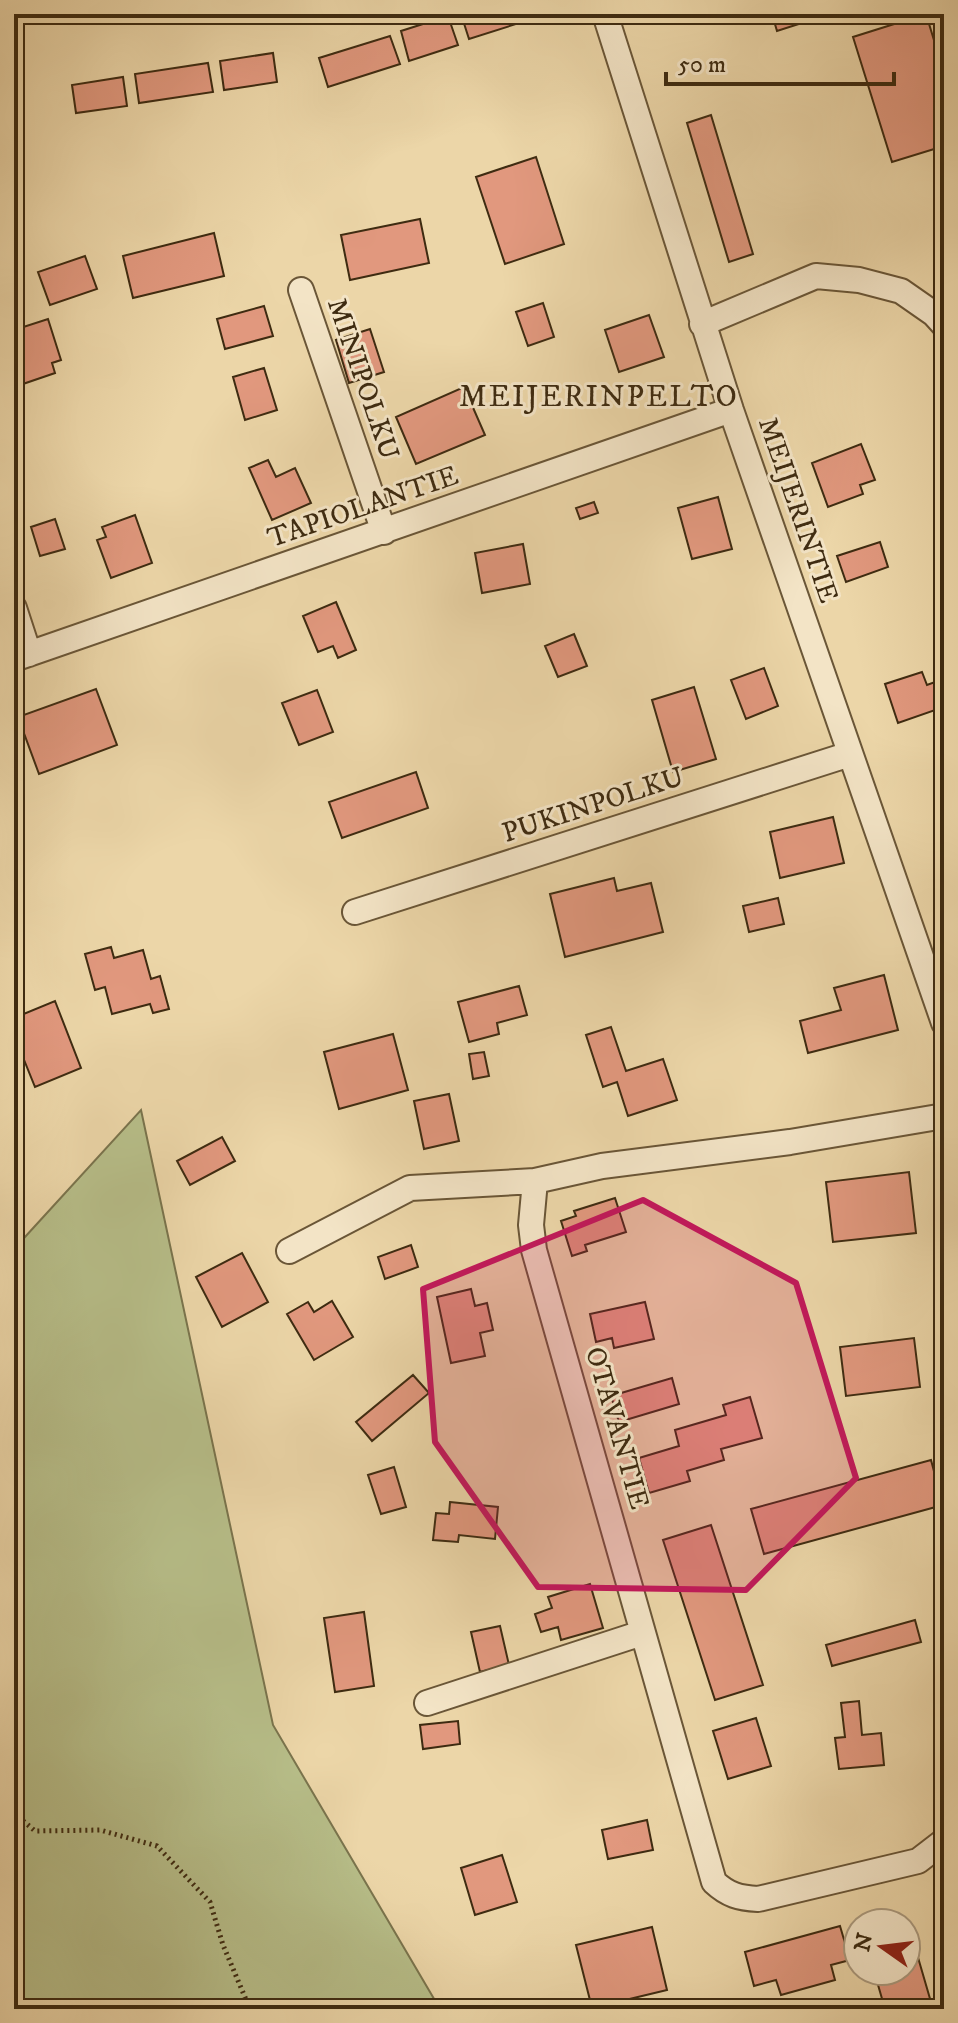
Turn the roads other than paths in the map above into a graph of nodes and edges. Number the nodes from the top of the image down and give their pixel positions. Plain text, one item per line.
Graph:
1 (605, 14) edge
2 (301, 290) dead end
3 (702, 324) junction
4 (944, 325) edge
5 (731, 410) junction
6 (384, 532) junction
7 (14, 608) edge
8 (22, 656) edge
9 (850, 754) junction
10 (355, 912) dead end
11 (944, 1023) edge
12 (944, 1116) edge
13 (535, 1181) junction
14 (289, 1251) dead end
15 (642, 1633) junction
16 (427, 1703) dead end
17 (944, 1841) edge

1 - 3 street, MEIJERINTIE
2 - 6 street, MINIPOLKU
3 - 4 street
3 - 5 street, MEIJERINTIE
5 - 6 street, TAPIOLANTIE
5 - 9 street, MEIJERINTIE
6 - 8 street, TAPIOLANTIE
7 - 8 street
9 - 10 street, PUKINPOLKU
9 - 11 street, MEIJERINTIE
12 - 13 street
13 - 14 street
13 - 15 street, OTAVANTIE
15 - 16 street
15 - 17 street, OTAVANTIE

